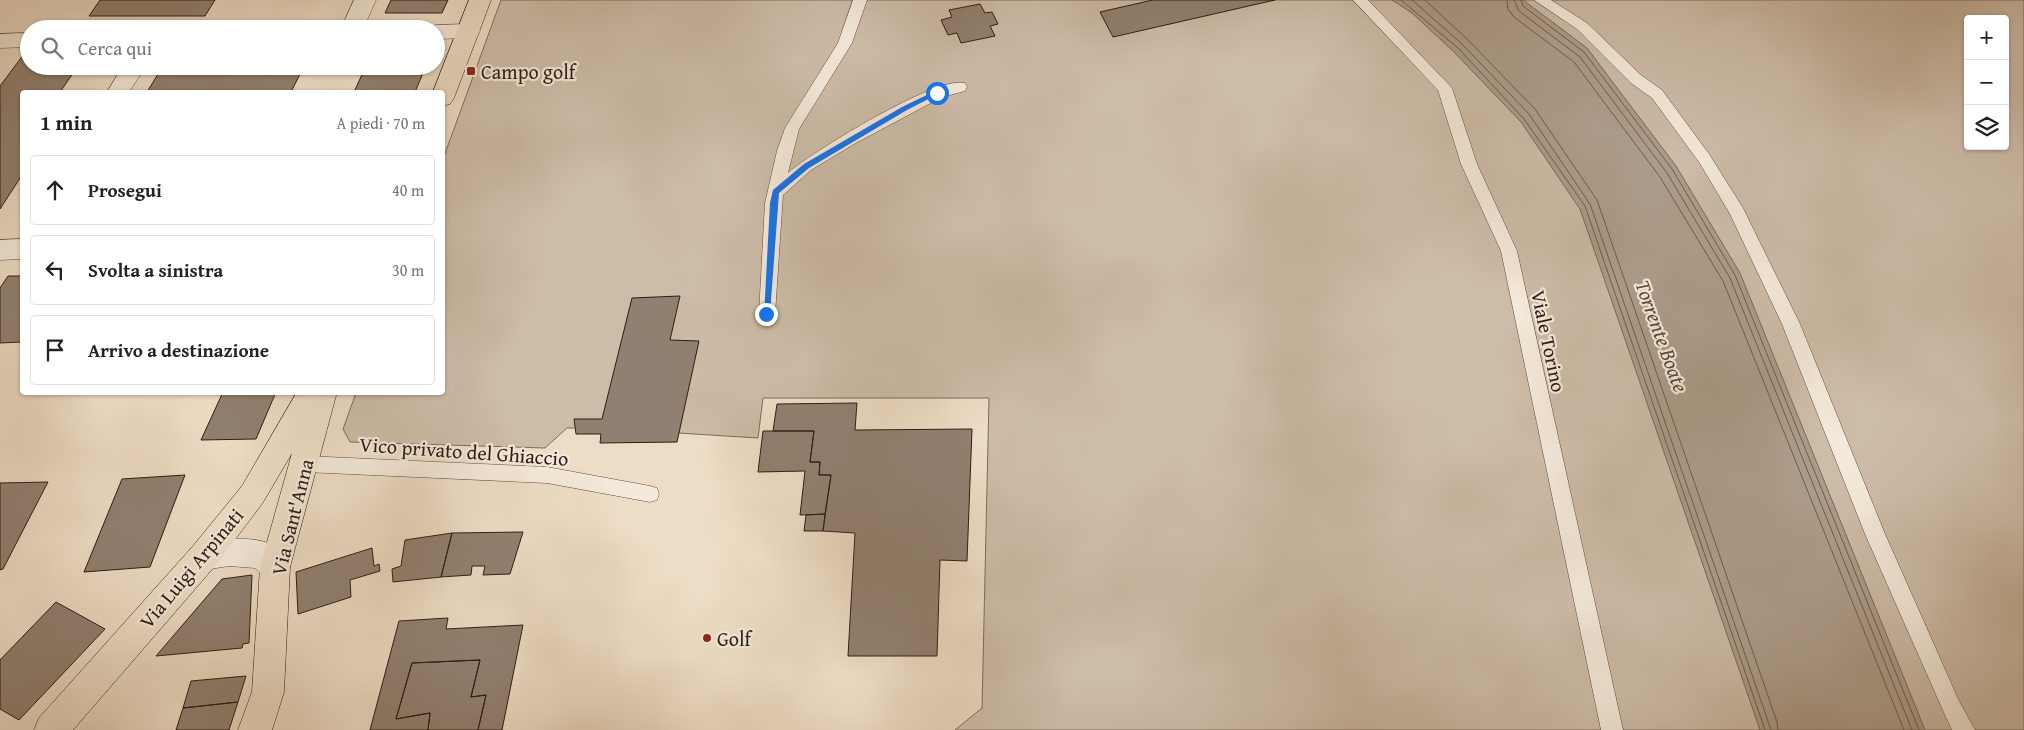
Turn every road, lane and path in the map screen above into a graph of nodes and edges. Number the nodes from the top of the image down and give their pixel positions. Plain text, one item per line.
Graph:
1 (365, 0) edge
2 (480, 0) edge
3 (860, 0) edge
4 (1360, 0) edge
5 (1541, 0) edge
6 (356, 20) edge
7 (469, 31) junction
8 (445, 32) edge
9 (20, 40) edge
10 (0, 41) edge
11 (129, 75) edge
12 (960, 87) dead end
13 (119, 90) edge
14 (445, 91) edge
15 (776, 192) junction
16 (766, 314) dead end
17 (310, 395) edge
18 (322, 395) edge
19 (305, 464) junction
20 (650, 494) dead end
21 (204, 556) junction
22 (276, 566) junction
23 (51, 730) edge
24 (254, 730) edge
25 (1612, 730) edge
26 (1964, 730) edge

1 - 6 street
2 - 7 main road
3 - 15 lane
4 - 25 lane, Viale Torino
5 - 26 lane
7 - 8 street
7 - 14 main road
9 - 10 street
11 - 13 street
12 - 15 lane
15 - 16 lane
17 - 21 main road, Via Luigi Arpinati
18 - 19 main road, Via Sant'Anna
19 - 20 lane, Vico privato del Ghiaccio
19 - 22 main road, Via Sant'Anna
21 - 22 street
21 - 23 main road, Via Luigi Arpinati
22 - 24 main road, Via Sant'Anna

